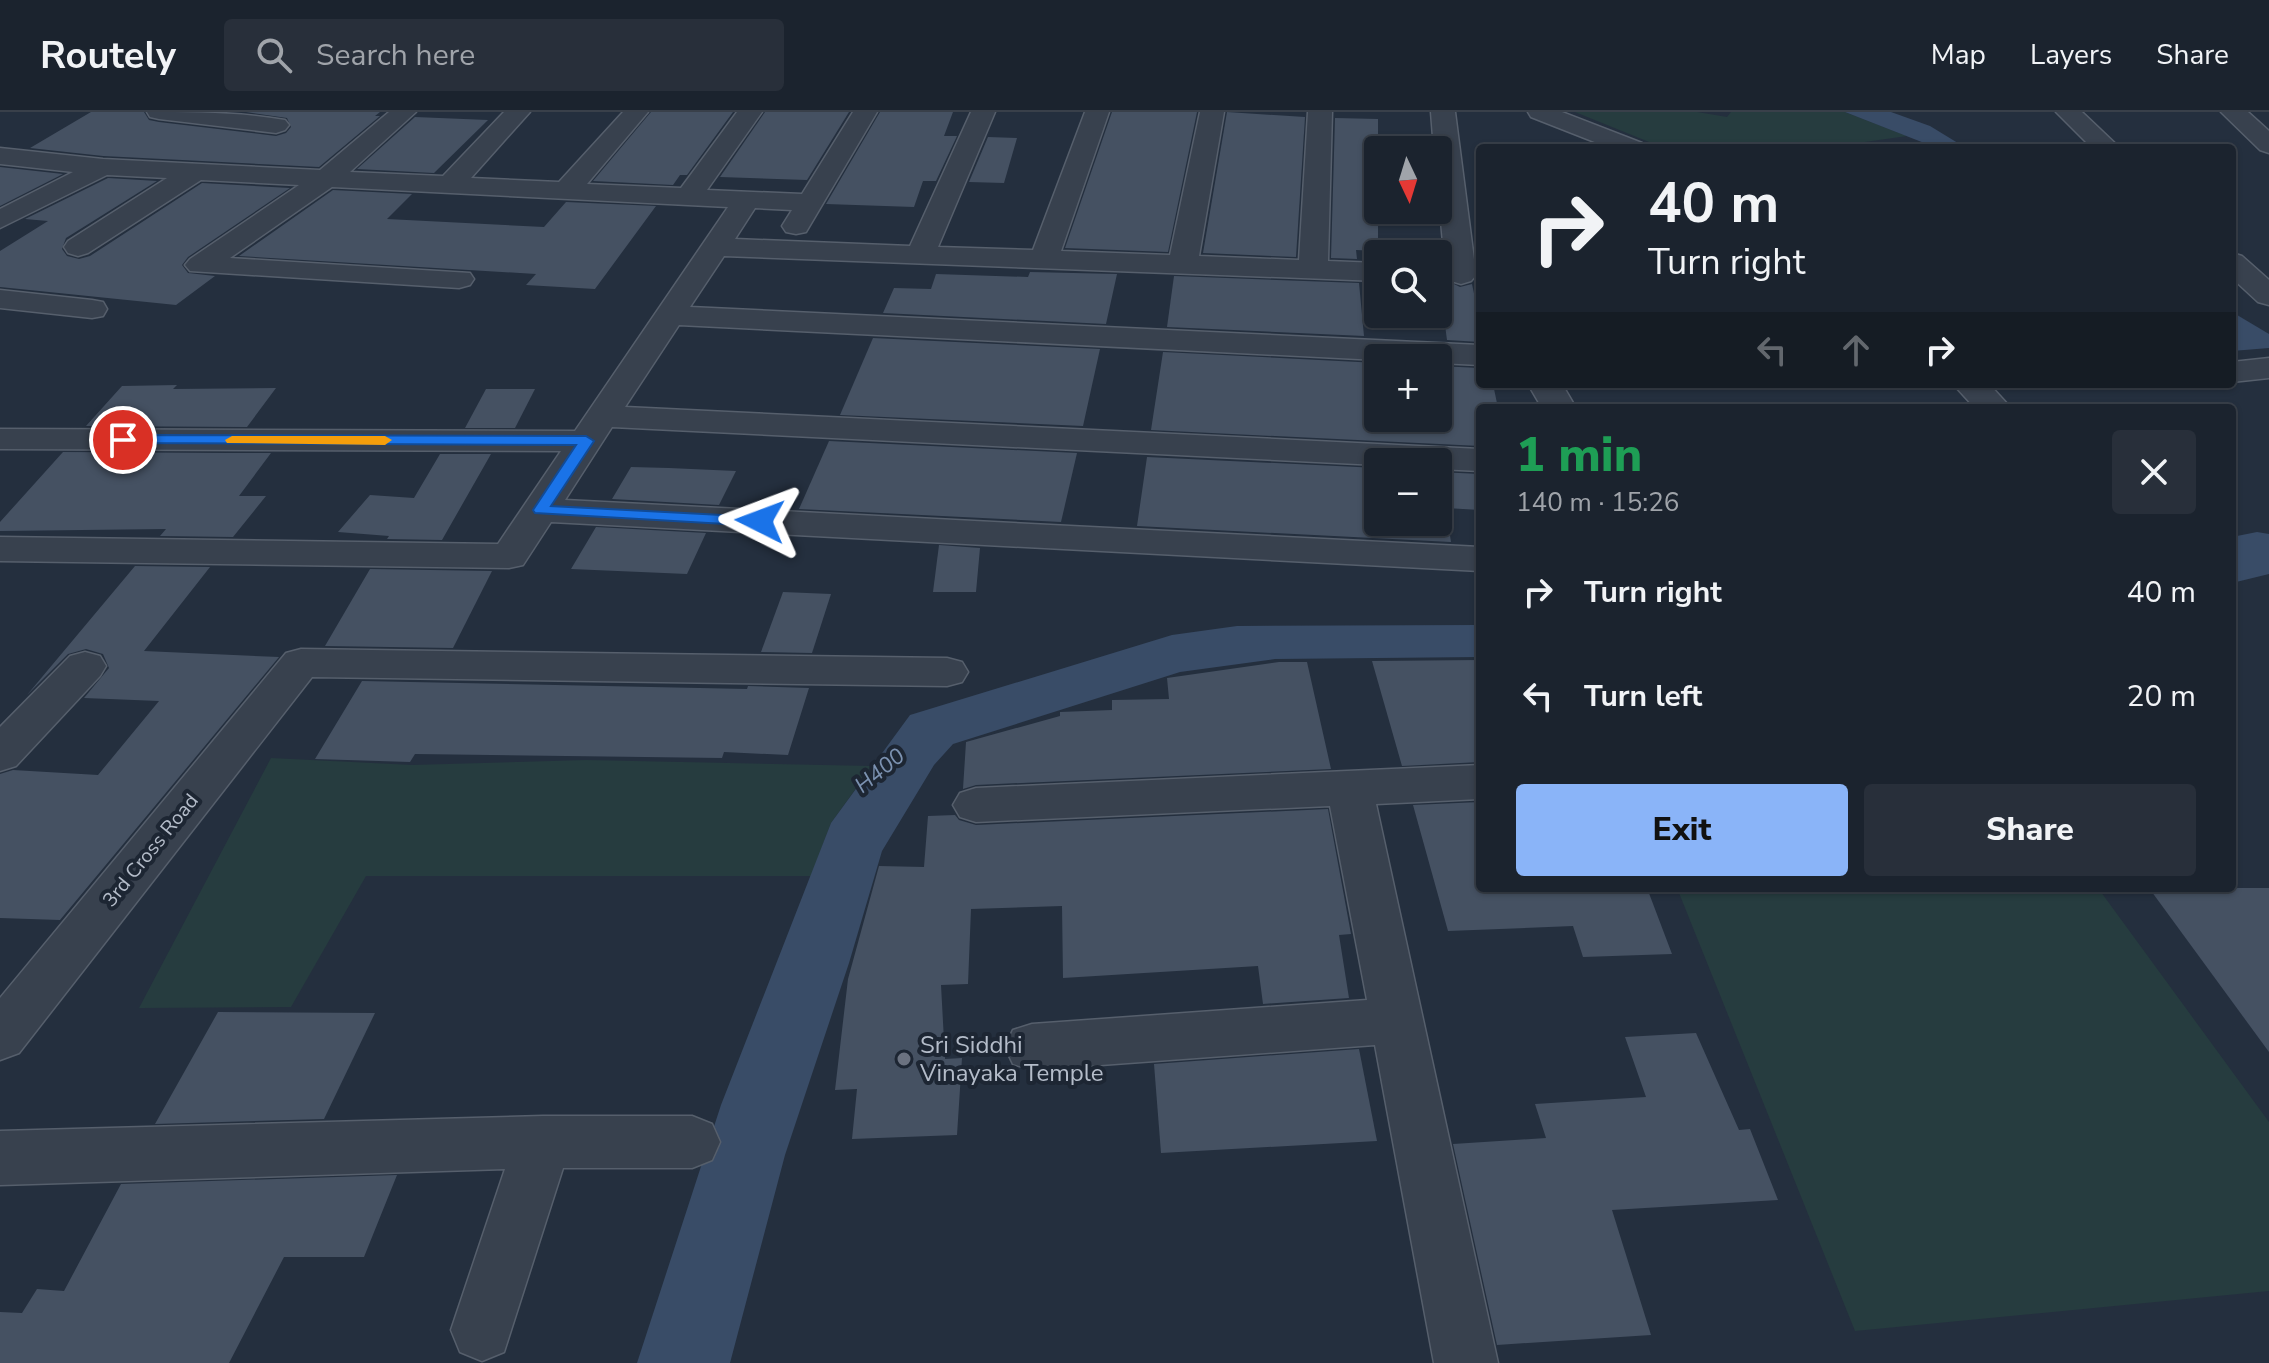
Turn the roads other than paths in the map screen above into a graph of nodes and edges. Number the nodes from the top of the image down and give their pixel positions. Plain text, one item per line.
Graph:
1 (159, 112) edge
2 (404, 112) edge
3 (518, 112) edge
4 (636, 112) edge
5 (750, 112) edge
6 (865, 112) edge
7 (983, 112) edge
8 (1097, 112) edge
9 (1212, 112) edge
10 (1320, 112) edge
11 (1443, 112) edge
12 (2068, 112) edge
13 (2233, 112) edge
14 (1550, 116) edge
15 (1564, 144) edge
16 (1623, 144) edge
17 (2103, 144) edge
18 (2269, 145) edge
19 (0, 156) edge
20 (103, 167) junction
21 (204, 172) junction
22 (327, 178) junction
23 (450, 185) junction
24 (567, 190) junction
25 (688, 197) junction
26 (747, 199) junction
27 (809, 203) junction
28 (0, 220) edge
29 (78, 247) dead end
30 (715, 247) junction
31 (783, 249) junction
32 (920, 255) junction
33 (1044, 259) junction
34 (1183, 264) junction
35 (2236, 266) edge
36 (1313, 269) junction
37 (1364, 271) edge
38 (1460, 275) edge
39 (459, 279) dead end
40 (2269, 296) edge
41 (0, 299) edge
42 (92, 309) dead end
43 (669, 315) junction
44 (1476, 355) edge
45 (1974, 388) edge
46 (1990, 404) edge
47 (594, 428) junction
48 (0, 439) edge
49 (1476, 460) edge
50 (540, 510) junction
51 (0, 549) edge
52 (1476, 559) edge
53 (85, 666) dead end
54 (947, 672) dead end
55 (0, 755) edge
56 (1476, 782) edge
57 (1350, 789) junction
58 (976, 805) dead end
59 (1397, 1021) junction
60 (0, 1037) edge
61 (1032, 1047) dead end
62 (543, 1142) junction
63 (692, 1142) dead end
64 (0, 1158) edge
65 (482, 1330) dead end
66 (1466, 1363) edge

1 - 21 street
2 - 22 street
3 - 23 street
4 - 24 street
5 - 25 street
6 - 27 street
7 - 32 street
8 - 33 street
9 - 34 street
10 - 36 street
11 - 38 street
12 - 17 street
13 - 18 street
14 - 15 street
14 - 16 street
19 - 20 street
20 - 21 street
20 - 28 street
21 - 22 street
21 - 29 street
22 - 23 street
22 - 39 street
23 - 24 street
24 - 25 street
25 - 26 street
26 - 27 street
26 - 30 street
27 - 31 street
30 - 31 street
30 - 43 street
31 - 32 street
32 - 33 street
33 - 34 street
34 - 36 street
35 - 40 street
36 - 37 street
41 - 42 street
43 - 44 street
43 - 47 street
45 - 46 street
47 - 48 street
47 - 49 street
47 - 50 street
50 - 51 street
50 - 52 street
53 - 55 street
54 - 60 street, 3rd Cross Road
56 - 57 street
57 - 58 street
57 - 59 street
59 - 61 street
59 - 66 street
62 - 63 street
62 - 64 street
62 - 65 street

